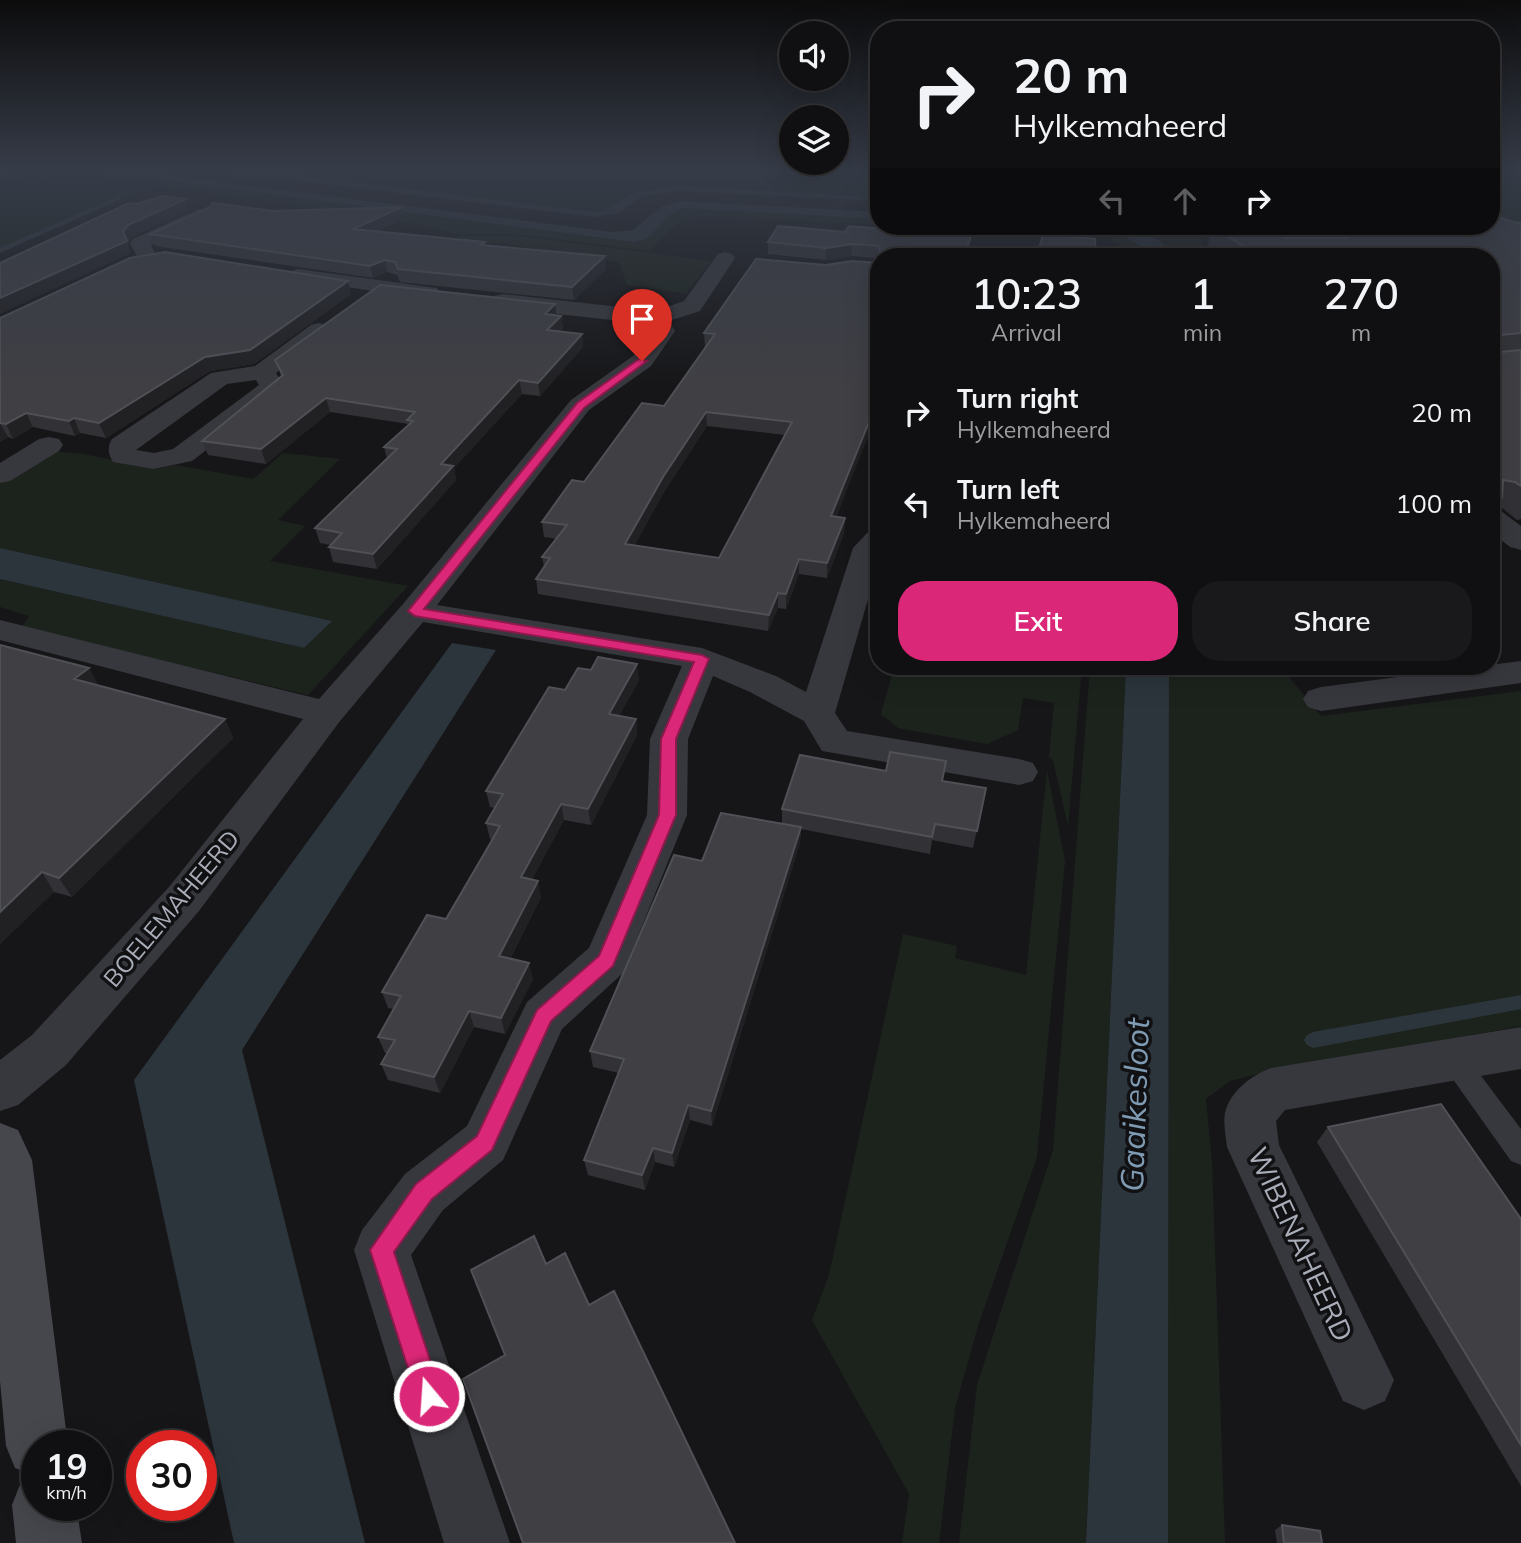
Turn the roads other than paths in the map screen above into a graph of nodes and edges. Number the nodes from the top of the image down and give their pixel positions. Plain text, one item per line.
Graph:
1 (142, 242) edge
2 (169, 256) edge
3 (750, 261) dead end
4 (401, 271) edge
5 (273, 272) edge
6 (377, 288) junction
7 (445, 295) edge
8 (485, 299) edge
9 (357, 302) edge
10 (337, 317) edge
11 (656, 318) junction
12 (262, 372) junction
13 (49, 445) dead end
14 (0, 475) edge
15 (1500, 524) edge
16 (1521, 541) edge
17 (870, 546) edge
18 (415, 611) junction
19 (0, 630) edge
20 (702, 659) junction
21 (1521, 671) edge
22 (1500, 674) edge
23 (1492, 675) edge
24 (1321, 699) dead end
25 (327, 713) junction
26 (817, 713) junction
27 (1019, 772) dead end
28 (1521, 1048) edge
29 (1454, 1060) junction
30 (0, 1089) edge
31 (0, 1147) edge
32 (1521, 1152) edge
33 (1364, 1380) dead end
34 (35, 1430) edge
35 (46, 1521) edge
36 (49, 1543) edge
37 (477, 1543) edge

1 - 2 street
3 - 11 street
4 - 6 street
5 - 6 street
6 - 7 street
6 - 9 street
8 - 11 street
10 - 12 street
11 - 18 street, BOELEMAHEERD
12 - 12 street
13 - 14 street
15 - 16 street
17 - 26 street
18 - 20 street
18 - 25 street, BOELEMAHEERD
19 - 25 street
20 - 26 street
20 - 37 street
21 - 22 street
23 - 24 street
25 - 30 street, BOELEMAHEERD
26 - 27 street
28 - 29 street, WIBENAHEERD
29 - 32 lane
29 - 33 street, WIBENAHEERD
31 - 34 street
35 - 36 street

